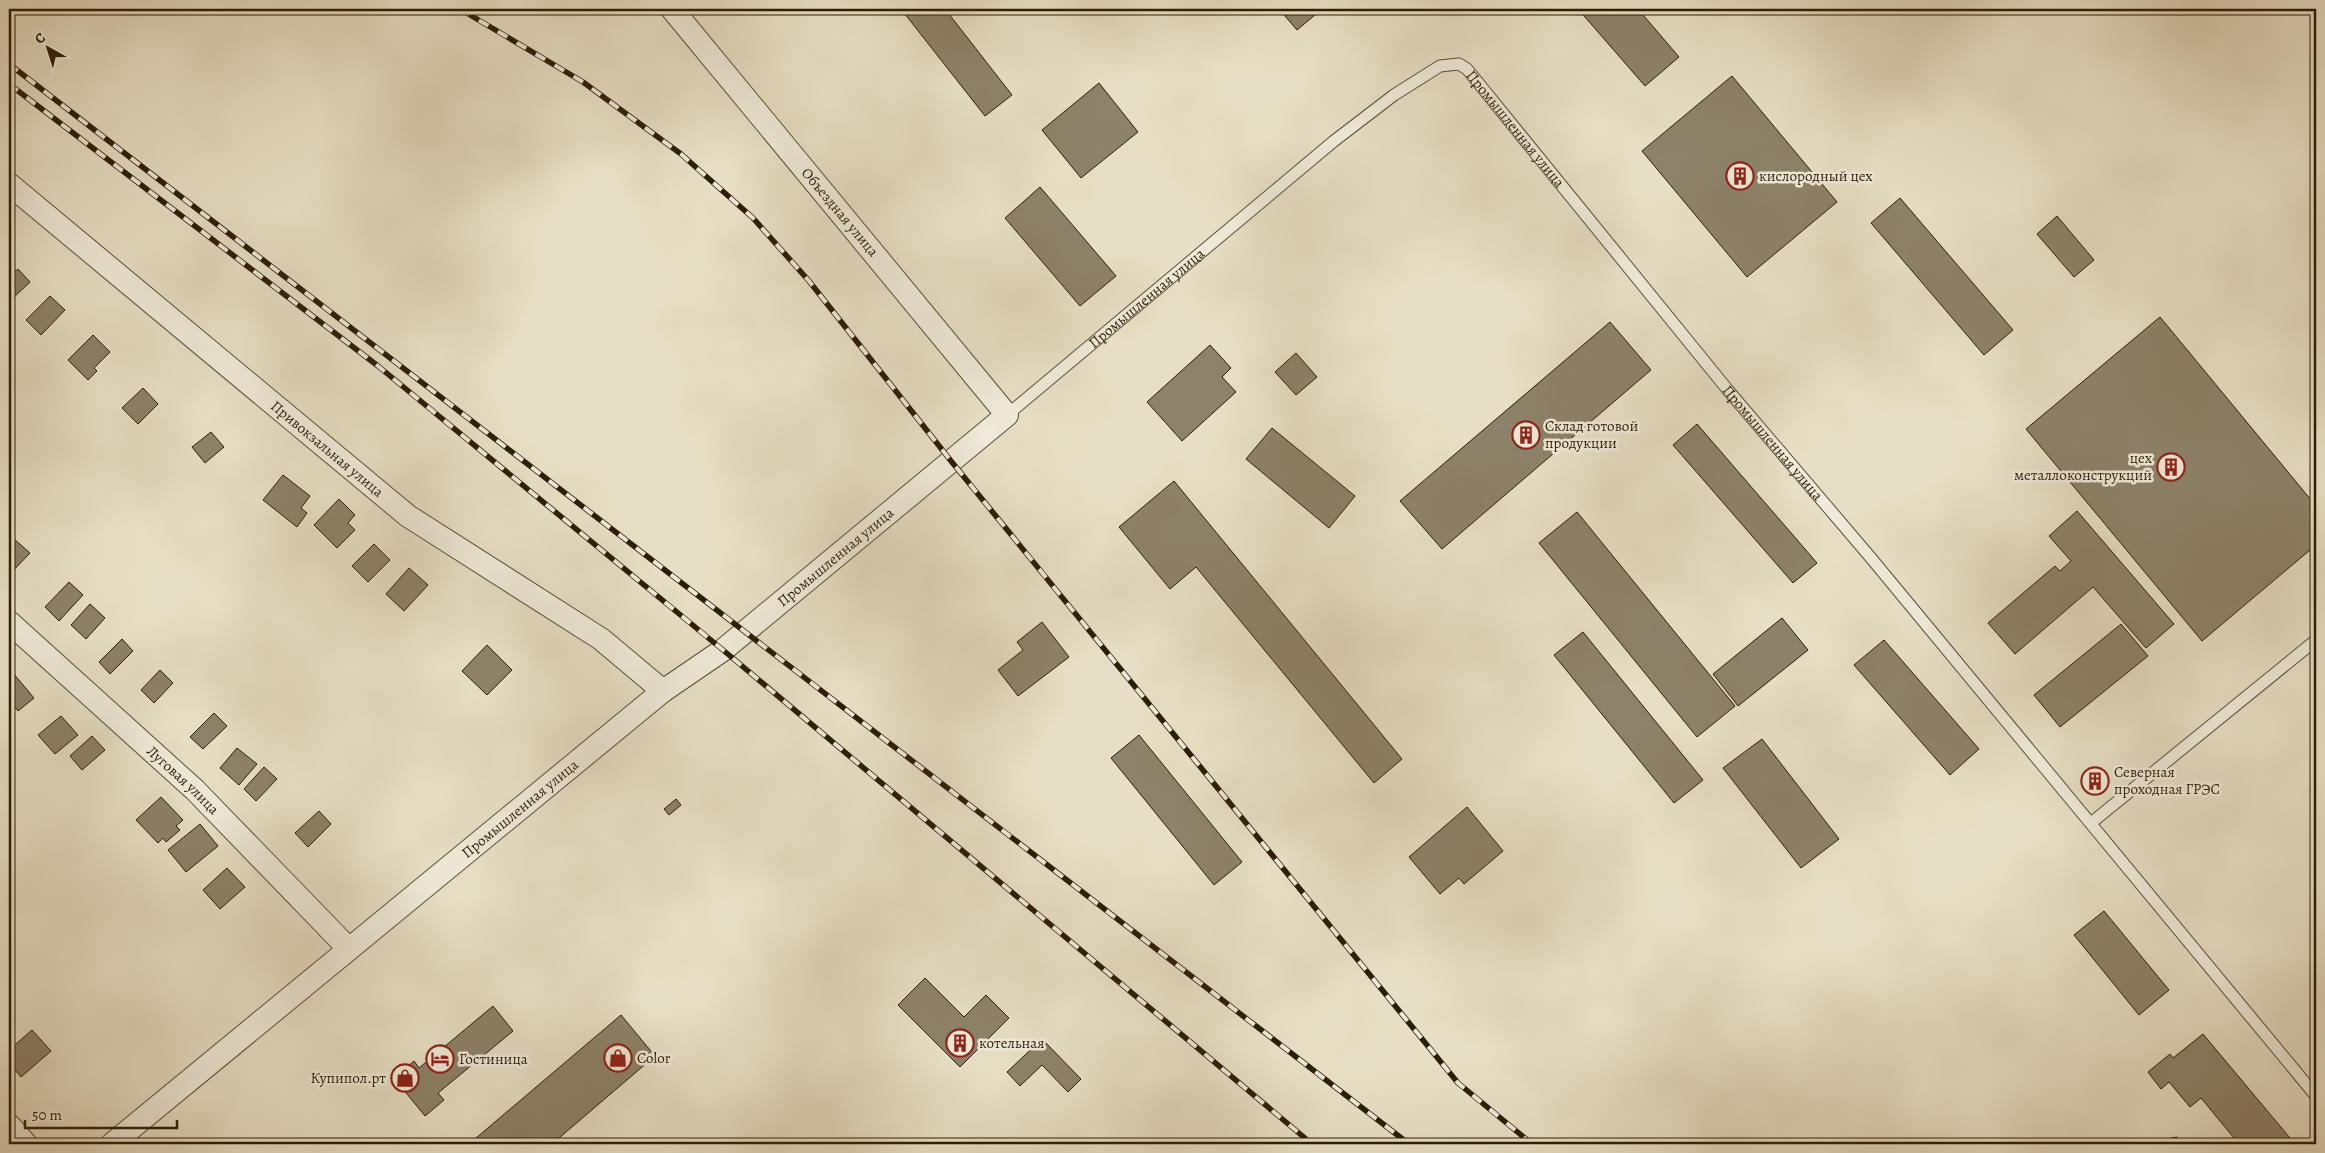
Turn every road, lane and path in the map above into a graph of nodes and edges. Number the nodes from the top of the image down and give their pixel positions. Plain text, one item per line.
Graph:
1 (672, 9) edge
2 (9, 184) edge
3 (1007, 414) junction
4 (9, 622) edge
5 (2316, 640) edge
6 (663, 691) junction
7 (2091, 823) junction
8 (348, 948) junction
9 (2316, 1096) edge
10 (9, 1125) edge
11 (26, 1144) edge
12 (112, 1144) edge

1 - 3 street, Объездная улица
2 - 6 street, Привокзальная улица
3 - 6 street, Промышленная улица
3 - 7 lane, Промышленная улица
4 - 8 street, Луговая улица
5 - 7 lane
6 - 8 street, Промышленная улица
7 - 9 lane, Промышленная улица
8 - 12 street, Промышленная улица
10 - 11 street

